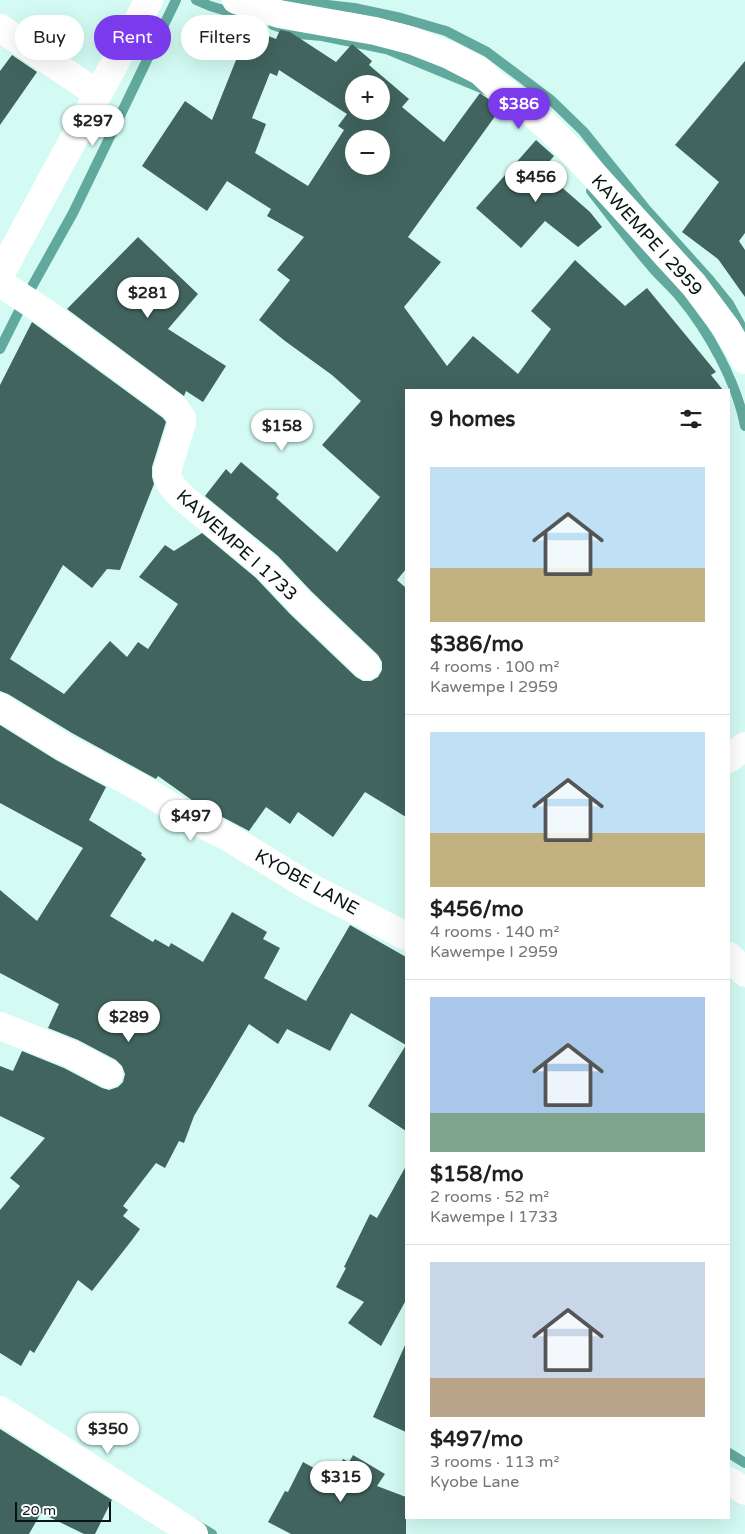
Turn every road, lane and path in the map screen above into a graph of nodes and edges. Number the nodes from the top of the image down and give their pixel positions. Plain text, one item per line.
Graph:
1 (149, 0) edge
2 (236, 0) edge
3 (0, 28) edge
4 (98, 94) junction
5 (0, 275) edge
6 (0, 282) edge
7 (745, 360) edge
8 (367, 666) dead end
9 (0, 707) edge
10 (745, 746) edge
11 (730, 757) edge
12 (405, 935) edge
13 (730, 957) edge
14 (745, 973) edge
15 (0, 1026) edge
16 (109, 1074) dead end
17 (0, 1410) edge
18 (730, 1482) edge
19 (745, 1491) edge
20 (194, 1534) edge

1 - 4 street
2 - 7 street, KAWEMPE I 2959
3 - 4 street
4 - 5 street
6 - 8 street, KAWEMPE I 1733
9 - 12 street, KYOBE LANE
10 - 11 street
13 - 14 street
15 - 16 street
17 - 20 street
18 - 19 street

